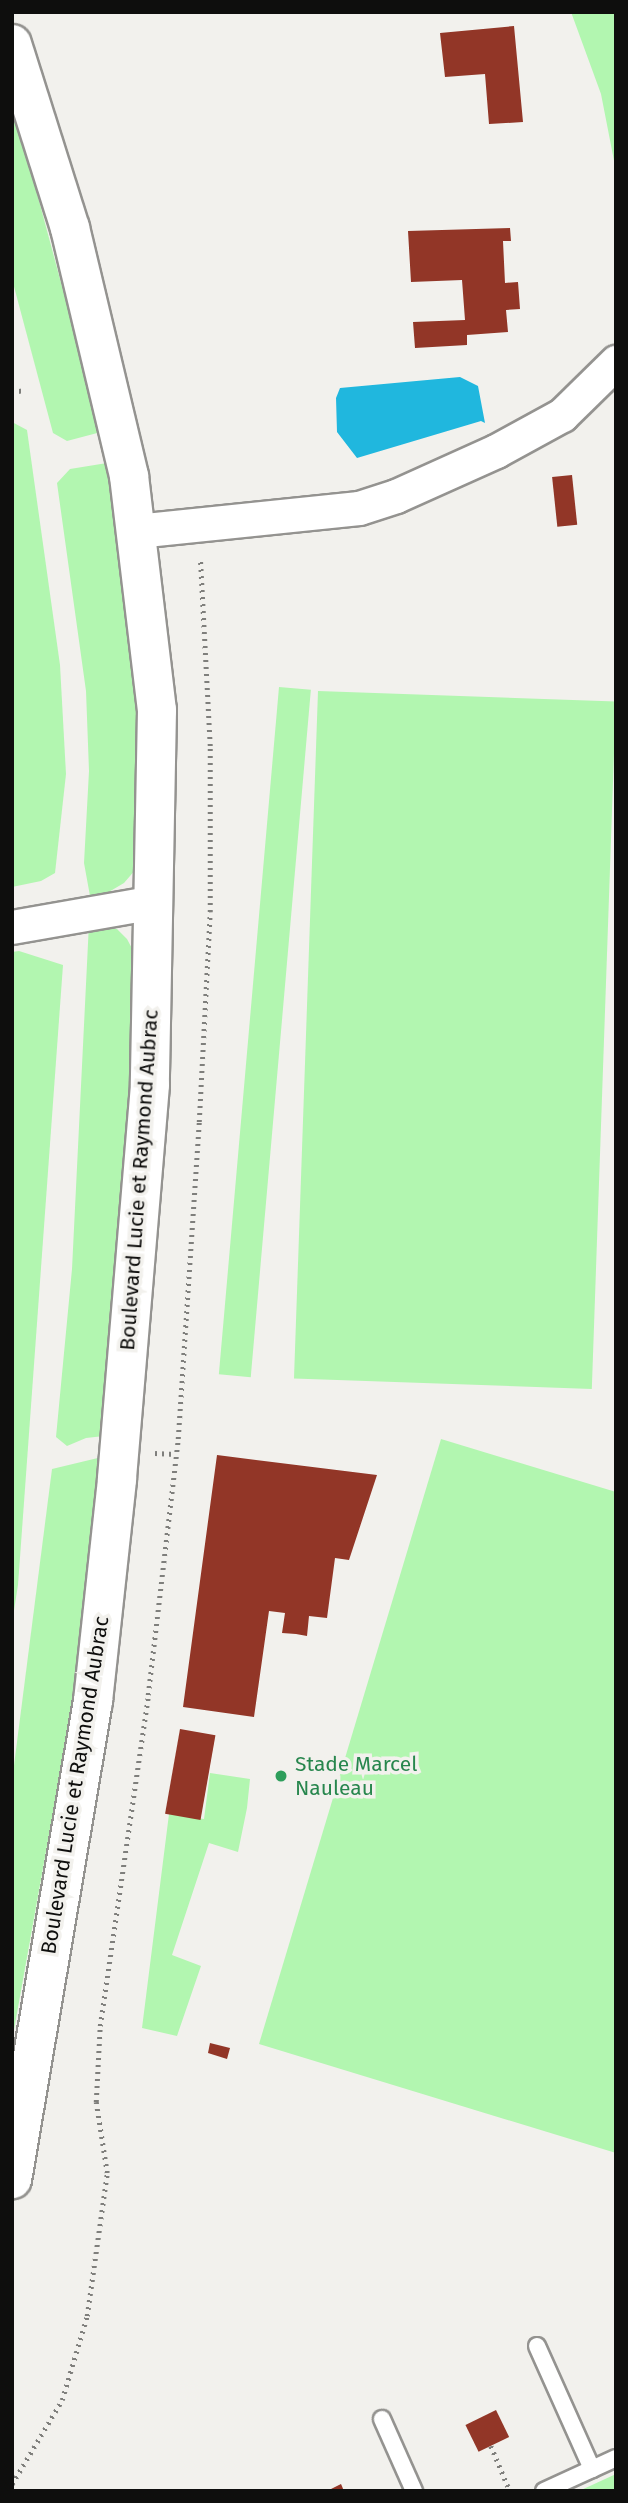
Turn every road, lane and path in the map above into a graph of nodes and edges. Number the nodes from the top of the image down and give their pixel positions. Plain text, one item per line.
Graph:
1 (12, 44) edge
2 (616, 362) edge
3 (24, 390) dead end
4 (12, 392) edge
5 (198, 525) junction
6 (136, 531) junction
7 (154, 902) junction
8 (12, 927) edge
9 (14, 2164) edge
10 (537, 2346) dead end
11 (382, 2418) dead end
12 (491, 2446) dead end
13 (616, 2458) edge
14 (592, 2469) junction
15 (12, 2484) edge
16 (414, 2491) edge
17 (510, 2491) edge
18 (544, 2491) edge

1 - 6 street, Boulevard Lucie et Raymond Aubrac
2 - 5 street
3 - 4 path
5 - 6 street
5 - 15 path
6 - 7 street, Boulevard Lucie et Raymond Aubrac
7 - 8 street
7 - 9 street, Boulevard Lucie et Raymond Aubrac
10 - 14 lane
11 - 16 lane
12 - 17 path
13 - 14 lane
14 - 18 lane

